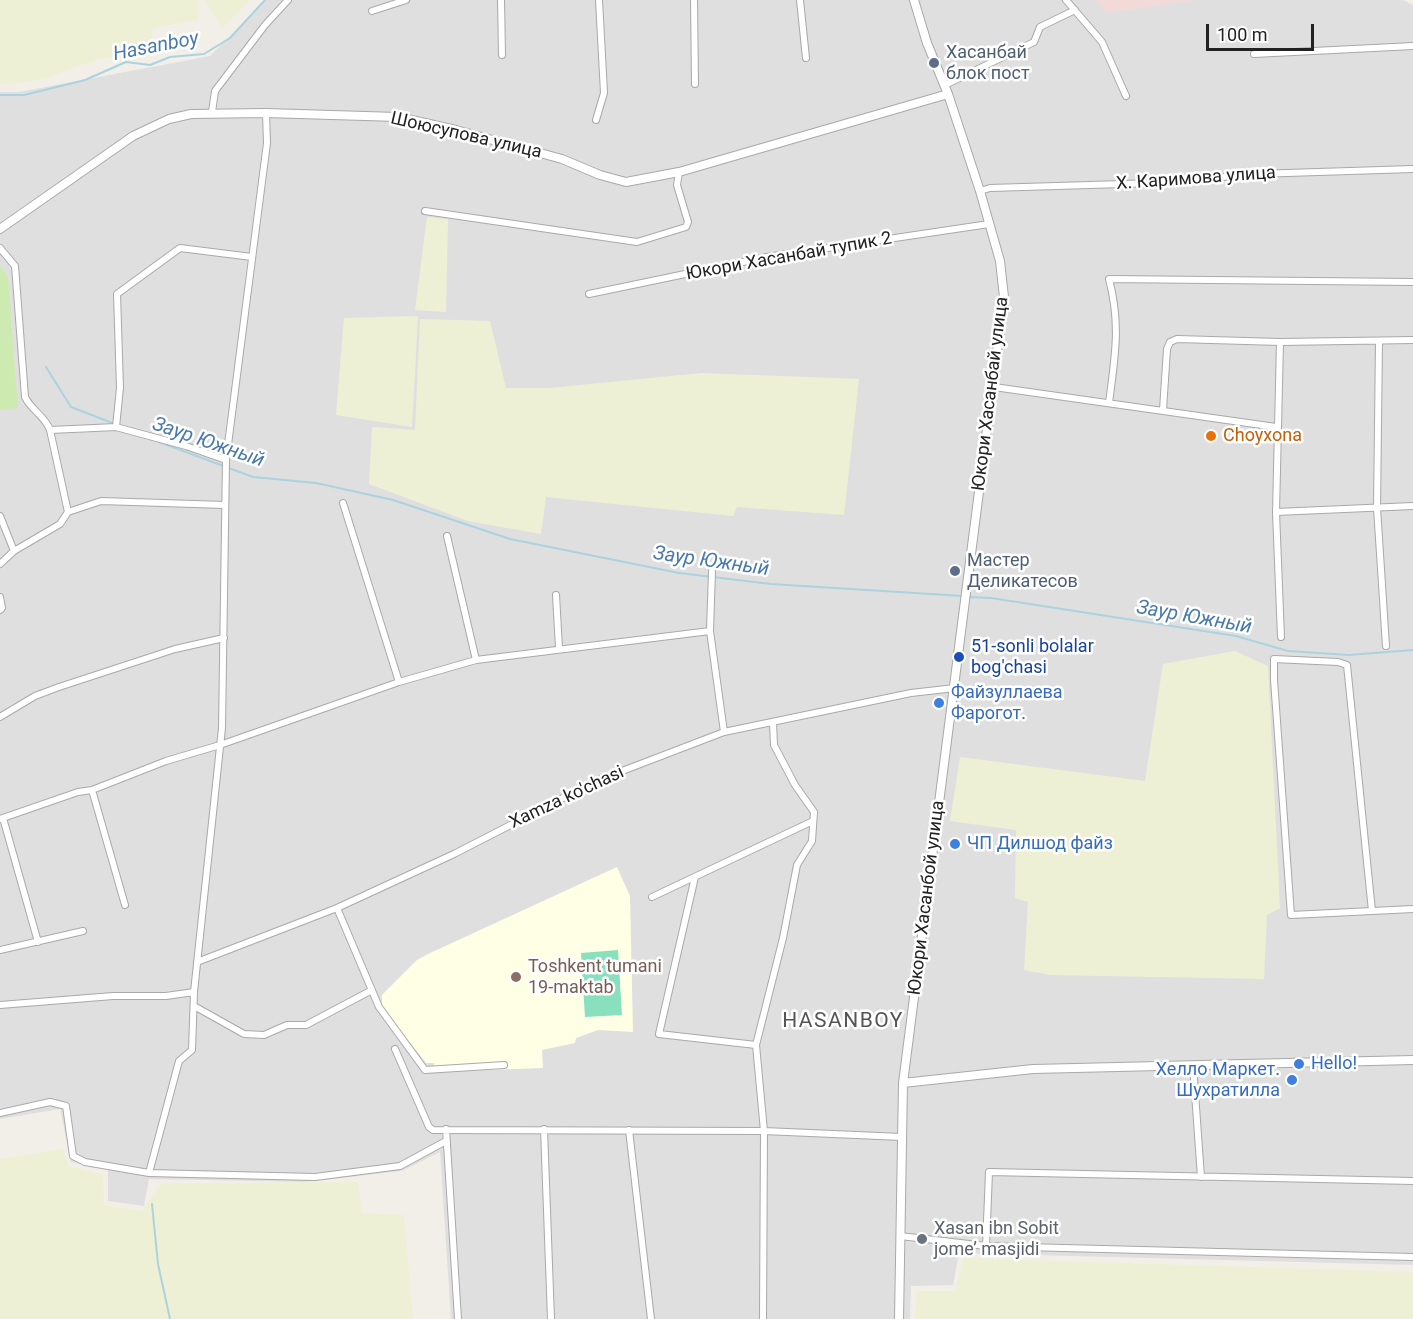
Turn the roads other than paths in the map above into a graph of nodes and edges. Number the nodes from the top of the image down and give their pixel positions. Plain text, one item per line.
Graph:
1 (288, 0) edge
2 (406, 0) edge
3 (501, 0) edge
4 (599, 0) edge
5 (694, 0) edge
6 (800, 0) edge
7 (914, 0) edge
8 (1066, 0) edge
9 (1075, 10) junction
10 (372, 11) dead end
11 (1413, 46) edge
12 (1254, 54) dead end
13 (502, 56) dead end
14 (806, 58) dead end
15 (695, 84) dead end
16 (945, 85) junction
17 (948, 94) junction
18 (1126, 96) dead end
19 (212, 112) junction
20 (266, 113) junction
21 (596, 120) dead end
22 (1413, 170) edge
23 (679, 172) junction
24 (980, 191) junction
25 (425, 211) dead end
26 (989, 225) junction
27 (0, 229) edge
28 (0, 248) edge
29 (252, 257) junction
30 (1413, 282) edge
31 (589, 294) dead end
32 (1413, 340) edge
33 (1280, 342) junction
34 (1379, 342) junction
35 (994, 387) junction
36 (1109, 403) junction
37 (1163, 410) junction
38 (116, 427) junction
39 (1276, 427) junction
40 (50, 430) junction
41 (226, 460) junction
42 (343, 503) dead end
43 (225, 505) junction
44 (1413, 506) edge
45 (1377, 508) junction
46 (68, 512) junction
47 (1276, 512) junction
48 (0, 516) edge
49 (447, 536) dead end
50 (14, 551) junction
51 (0, 564) edge
52 (712, 571) dead end
53 (969, 585) joint
54 (556, 595) dead end
55 (0, 597) edge
56 (0, 610) edge
57 (710, 631) junction
58 (1281, 637) dead end
59 (224, 638) junction
60 (1386, 646) dead end
61 (559, 648) junction
62 (476, 660) junction
63 (399, 682) junction
64 (955, 688) junction
65 (0, 717) edge
66 (772, 722) junction
67 (724, 732) junction
68 (220, 745) junction
69 (92, 790) junction
70 (2, 818) edge
71 (813, 821) junction
72 (695, 877) junction
73 (652, 897) dead end
74 (126, 905) dead end
75 (337, 908) junction
76 (1413, 909) edge
77 (1372, 911) junction
78 (83, 931) dead end
79 (38, 942) junction
80 (0, 950) edge
81 (197, 962) junction
82 (372, 990) junction
83 (194, 993) junction
84 (0, 1005) edge
85 (194, 1006) junction
86 (756, 1044) junction
87 (394, 1049) dead end
88 (1413, 1060) edge
89 (504, 1065) dead end
90 (1193, 1065) junction
91 (903, 1083) junction
92 (0, 1113) edge
93 (446, 1129) junction
94 (543, 1129) junction
95 (629, 1130) junction
96 (764, 1131) junction
97 (902, 1137) junction
98 (446, 1141) junction
99 (149, 1173) junction
100 (1201, 1177) junction
101 (1413, 1181) edge
102 (900, 1236) junction
103 (986, 1246) junction
104 (1413, 1257) edge
105 (458, 1319) edge
106 (551, 1319) edge
107 (651, 1319) edge
108 (763, 1319) edge
109 (899, 1319) edge

1 - 19 street
2 - 10 street
3 - 13 street
4 - 21 street
5 - 15 street
6 - 14 street
7 - 16 street, Юкори Хасанбай улица
8 - 9 street
9 - 16 street
9 - 18 street
11 - 12 street
16 - 17 street, Юкори Хасанбай улица
17 - 23 street, Шоюсупова улица
17 - 24 street, Юкори Хасанбай улица
19 - 20 street, Шоюсупова улица
19 - 27 street, Шоюсупова улица
20 - 23 street, Шоюсупова улица
20 - 29 street
22 - 24 street, Х. Каримова улица
23 - 25 street
24 - 26 street, Юкори Хасанбай улица
26 - 31 street, Юкори Хасанбай тупик 2
26 - 35 street, Юкори Хасанбай улица
28 - 40 street
29 - 38 street
29 - 41 street
30 - 36 street
32 - 34 street
33 - 34 street
33 - 37 street
33 - 39 street
34 - 45 street
35 - 36 street
35 - 53 street, Юкори Хасанбай улица
36 - 37 street
37 - 39 street
38 - 40 street
38 - 41 street
39 - 47 street
40 - 46 street
41 - 43 street
42 - 63 street
43 - 46 street
43 - 59 street
44 - 45 street
45 - 47 street
45 - 60 street
46 - 50 street
47 - 58 street
48 - 50 street
49 - 62 street
50 - 51 street
52 - 57 street
53 - 64 street, Юкори Хасанбой улица
54 - 61 street
55 - 56 street
57 - 61 street
57 - 67 street
59 - 65 street
59 - 68 street
61 - 62 street
62 - 63 street
63 - 68 street
64 - 66 street, Xamza ko'chasi
64 - 91 street, Юкори Хасанбой улица
66 - 67 street, Xamza ko'chasi
66 - 71 street
67 - 75 street, Xamza ko'chasi
68 - 69 street
68 - 81 street
69 - 70 street
69 - 74 street
70 - 79 street
71 - 72 street
71 - 86 street
72 - 73 street
72 - 86 street
75 - 81 street, Xamza ko'chasi
75 - 82 street
76 - 77 street
77 - 77 street
78 - 79 street
79 - 80 street
81 - 83 street
82 - 85 street
82 - 89 street
83 - 84 street
83 - 85 street
85 - 99 street
86 - 96 street
87 - 93 street
88 - 90 street
90 - 91 street
90 - 100 street
91 - 97 street, Юкори Хасанбой улица
92 - 99 street
93 - 94 street
93 - 98 street
94 - 95 street
94 - 106 street
95 - 96 street
95 - 107 street
96 - 97 street
96 - 108 street
97 - 102 street, Юкори Хасанбой улица
98 - 99 street
98 - 105 street
100 - 101 street
100 - 103 street
102 - 103 street
102 - 109 street, Юкори Хасанбой улица
103 - 104 street

